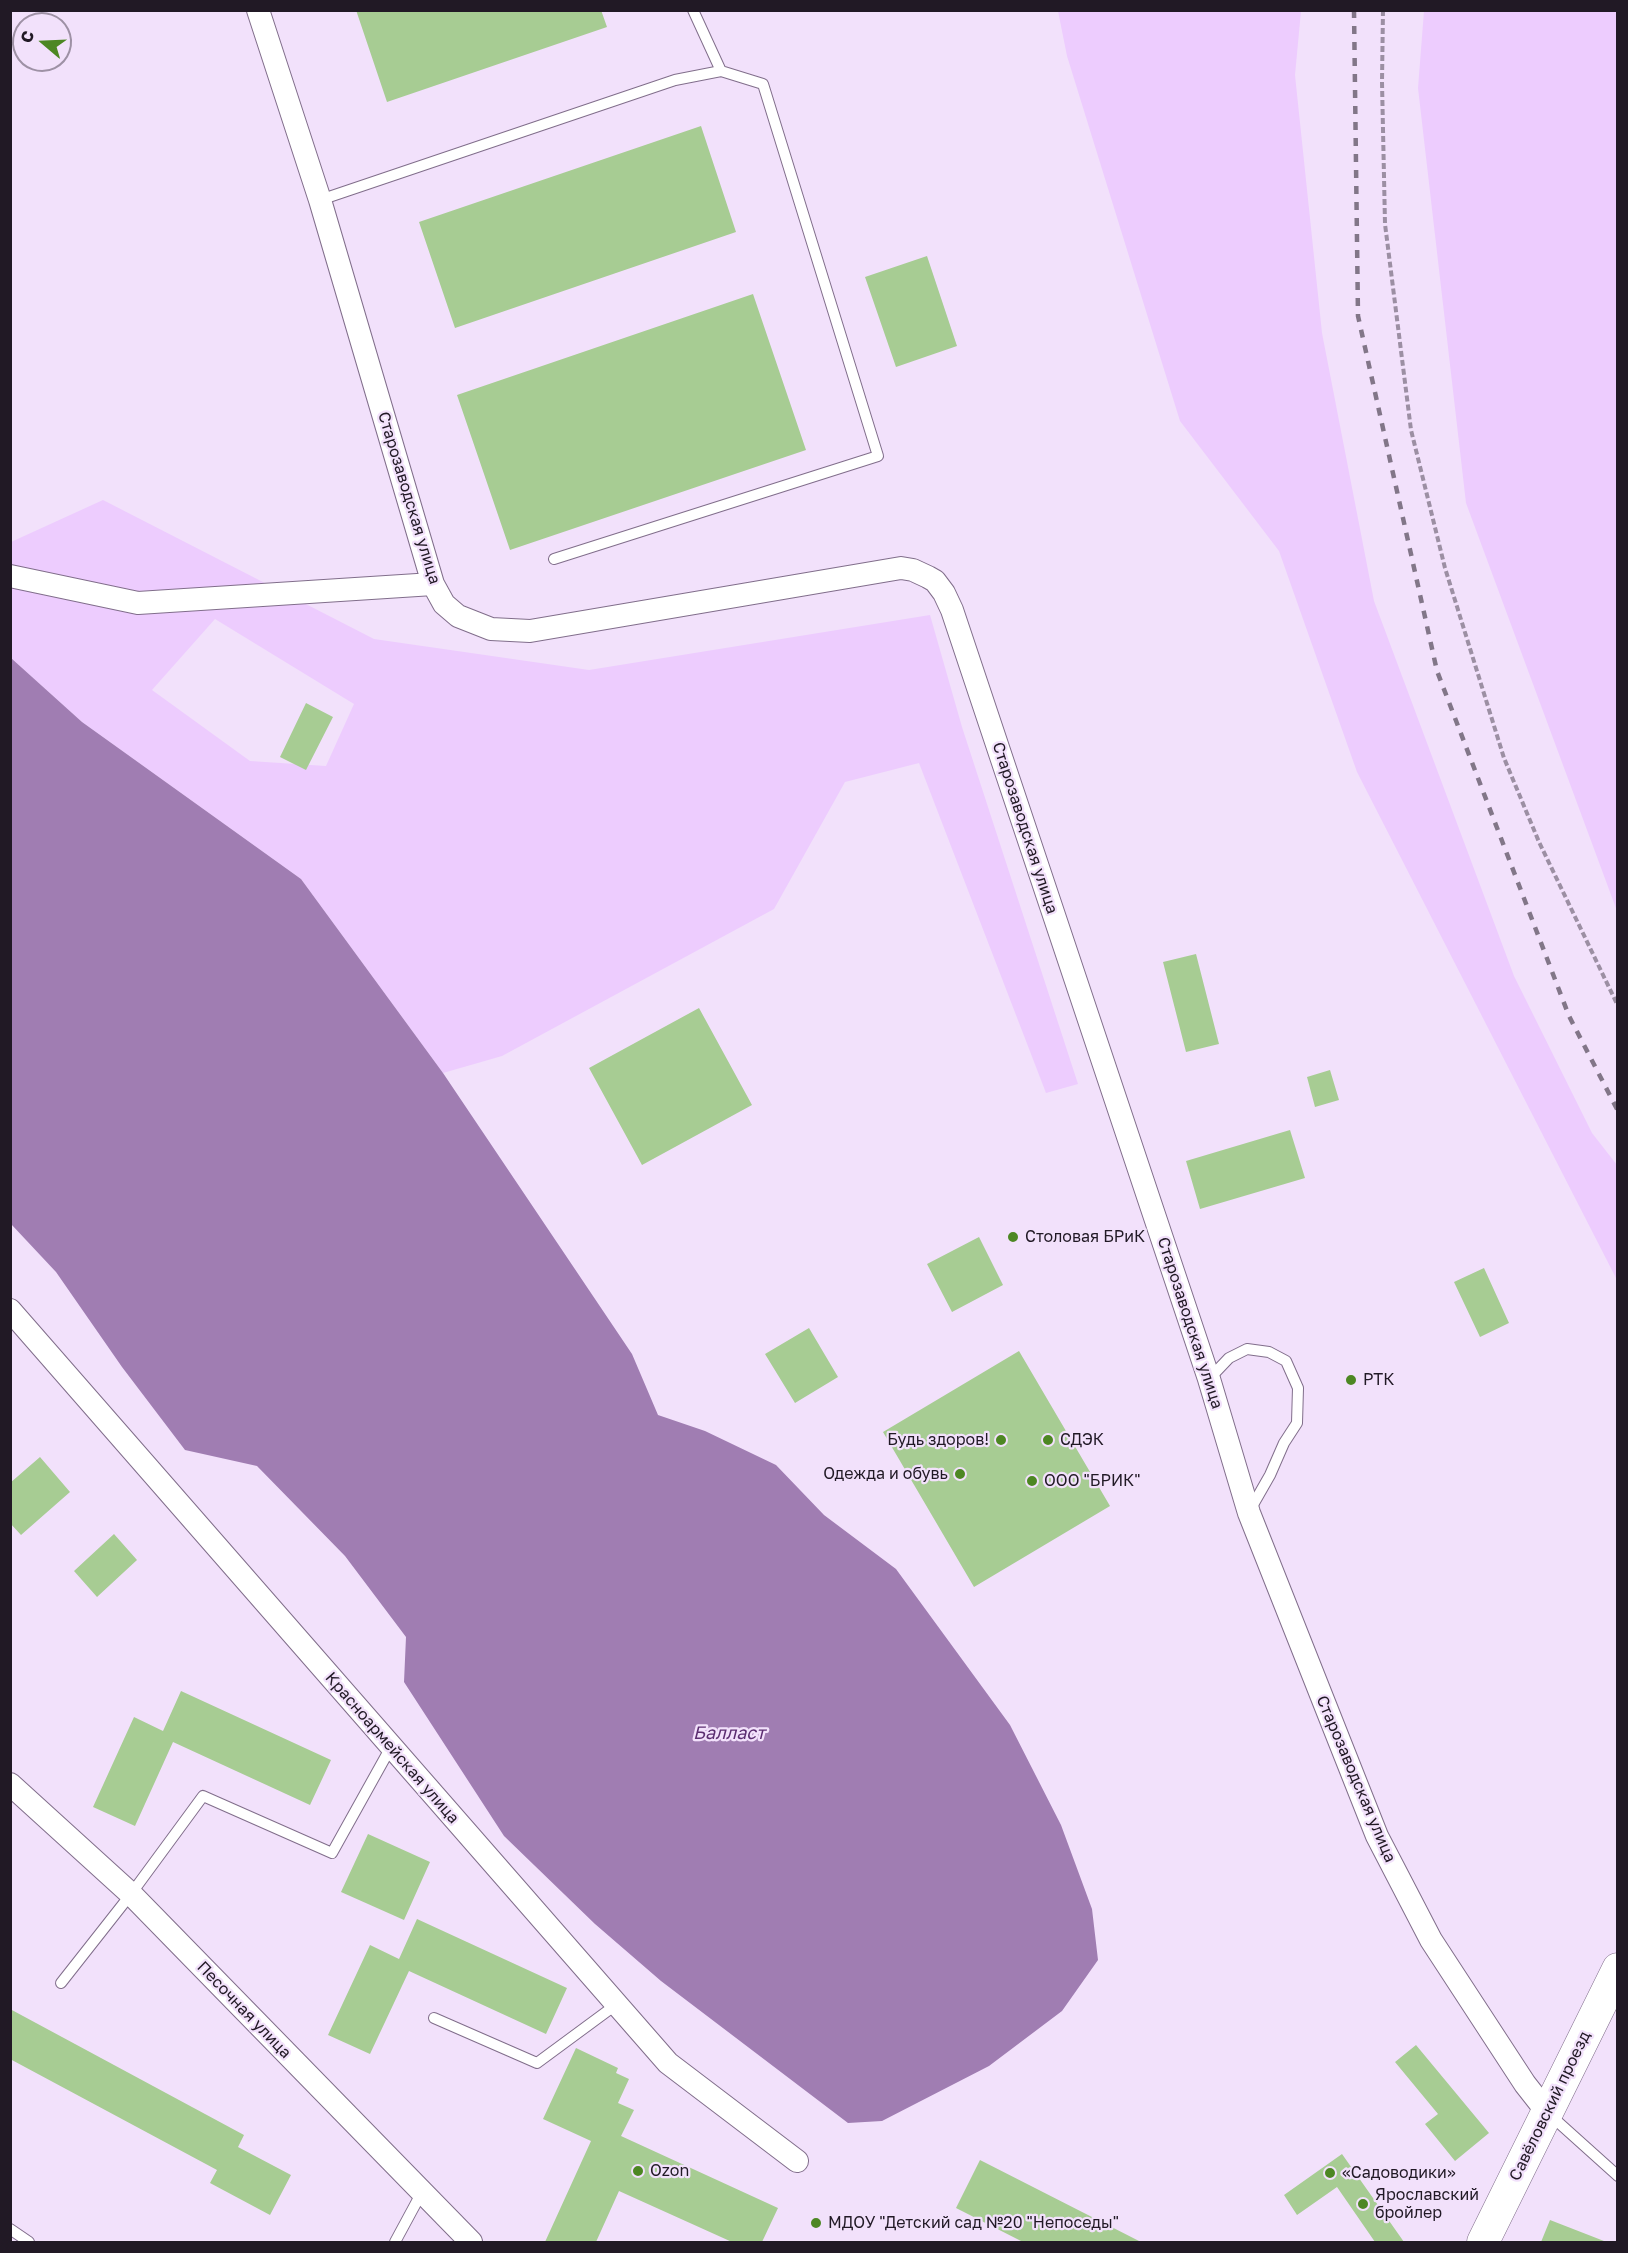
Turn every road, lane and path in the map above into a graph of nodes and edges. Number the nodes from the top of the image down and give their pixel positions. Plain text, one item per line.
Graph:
1 (258, 10) edge
2 (693, 10) edge
3 (1383, 10) edge
4 (721, 71) junction
5 (320, 200) junction
6 (554, 559) dead end
7 (10, 576) edge
8 (433, 584) junction
9 (1617, 1006) edge
10 (10, 1310) edge
11 (1209, 1379) junction
12 (1249, 1513) junction
13 (391, 1747) junction
14 (10, 1784) edge
15 (131, 1894) junction
16 (1617, 1969) edge
17 (61, 1983) dead end
18 (617, 2004) junction
19 (434, 2018) dead end
20 (1547, 2112) junction
21 (796, 2161) dead end
22 (1617, 2176) edge
23 (422, 2192) junction
24 (10, 2229) edge
25 (29, 2242) edge
26 (395, 2242) edge
27 (471, 2242) edge
28 (1483, 2242) edge

1 - 5 street, Старозаводская улица
2 - 4 lane
3 - 9 path
4 - 5 lane
4 - 6 lane
5 - 8 street, Старозаводская улица
7 - 8 street
8 - 11 street, Старозаводская улица
10 - 13 street, Красноармейская улица
11 - 12 street, Старозаводская улица
11 - 12 lane
12 - 20 street, Старозаводская улица
13 - 15 lane
13 - 18 street, Красноармейская улица
14 - 15 street, Песочная улица
15 - 17 lane
15 - 23 street, Песочная улица
16 - 20 main road, Савёловский проезд
18 - 19 lane
18 - 21 street, Красноармейская улица
20 - 22 lane
20 - 28 main road, Савёловский проезд
23 - 26 lane
23 - 27 street, Песочная улица
24 - 25 lane

